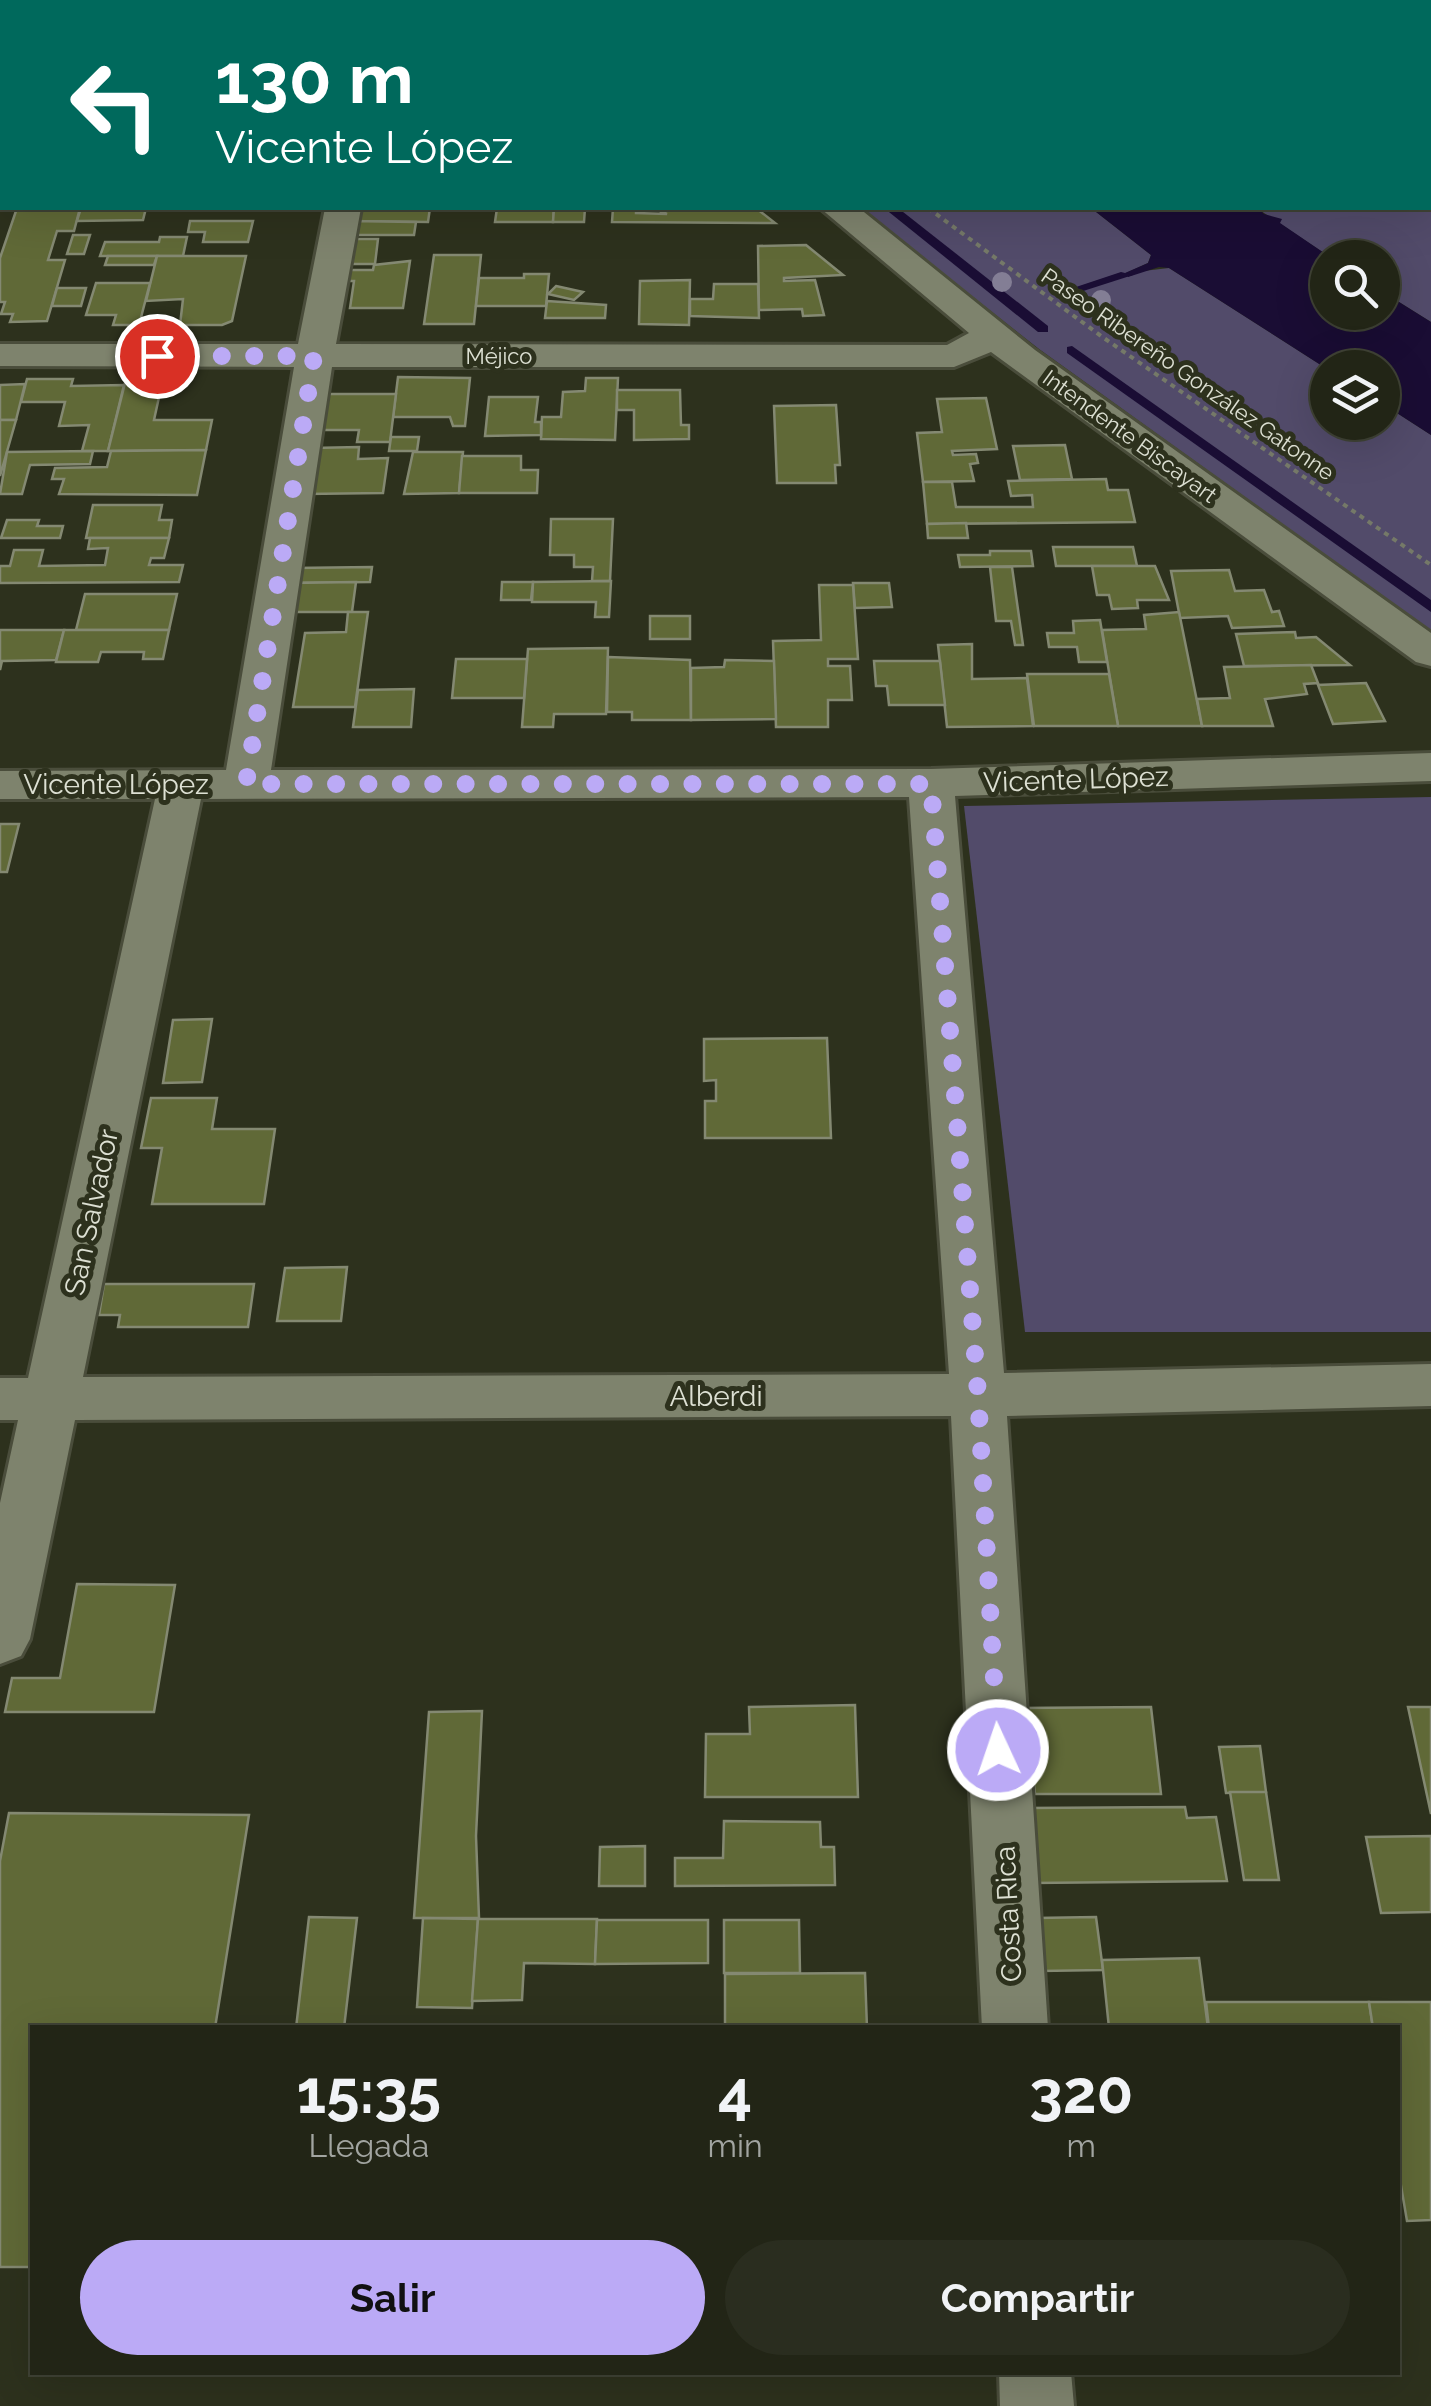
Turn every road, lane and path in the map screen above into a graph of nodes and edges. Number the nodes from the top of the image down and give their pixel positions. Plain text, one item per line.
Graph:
1 (344, 210) edge
2 (840, 210) edge
3 (931, 210) edge
4 (994, 335) junction
5 (0, 355) edge
6 (314, 356) junction
7 (1431, 566) edge
8 (1431, 653) edge
9 (1431, 767) edge
10 (0, 784) edge
11 (246, 784) junction
12 (931, 784) junction
13 (182, 785) junction
14 (1431, 1386) edge
15 (978, 1394) junction
16 (26, 1399) edge
17 (0, 1639) edge
18 (1015, 2025) edge
19 (1035, 2375) edge
20 (1037, 2406) edge

1 - 6 street
2 - 4 street, Intendente Biscayart
3 - 7 path, Paseo Ribereño González Gatonne
4 - 6 street, Méjico
4 - 8 street, Intendente Biscayart
5 - 6 street, Méjico
6 - 11 street
9 - 12 street, Vicente López
10 - 13 street, Vicente López
11 - 12 street, Vicente López
11 - 13 street, Vicente López
12 - 15 street, Costa Rica
13 - 16 street, San Salvador
14 - 15 street, Alberdi
15 - 16 street, Alberdi
15 - 18 street, Costa Rica
16 - 17 street, San Salvador
19 - 20 street

